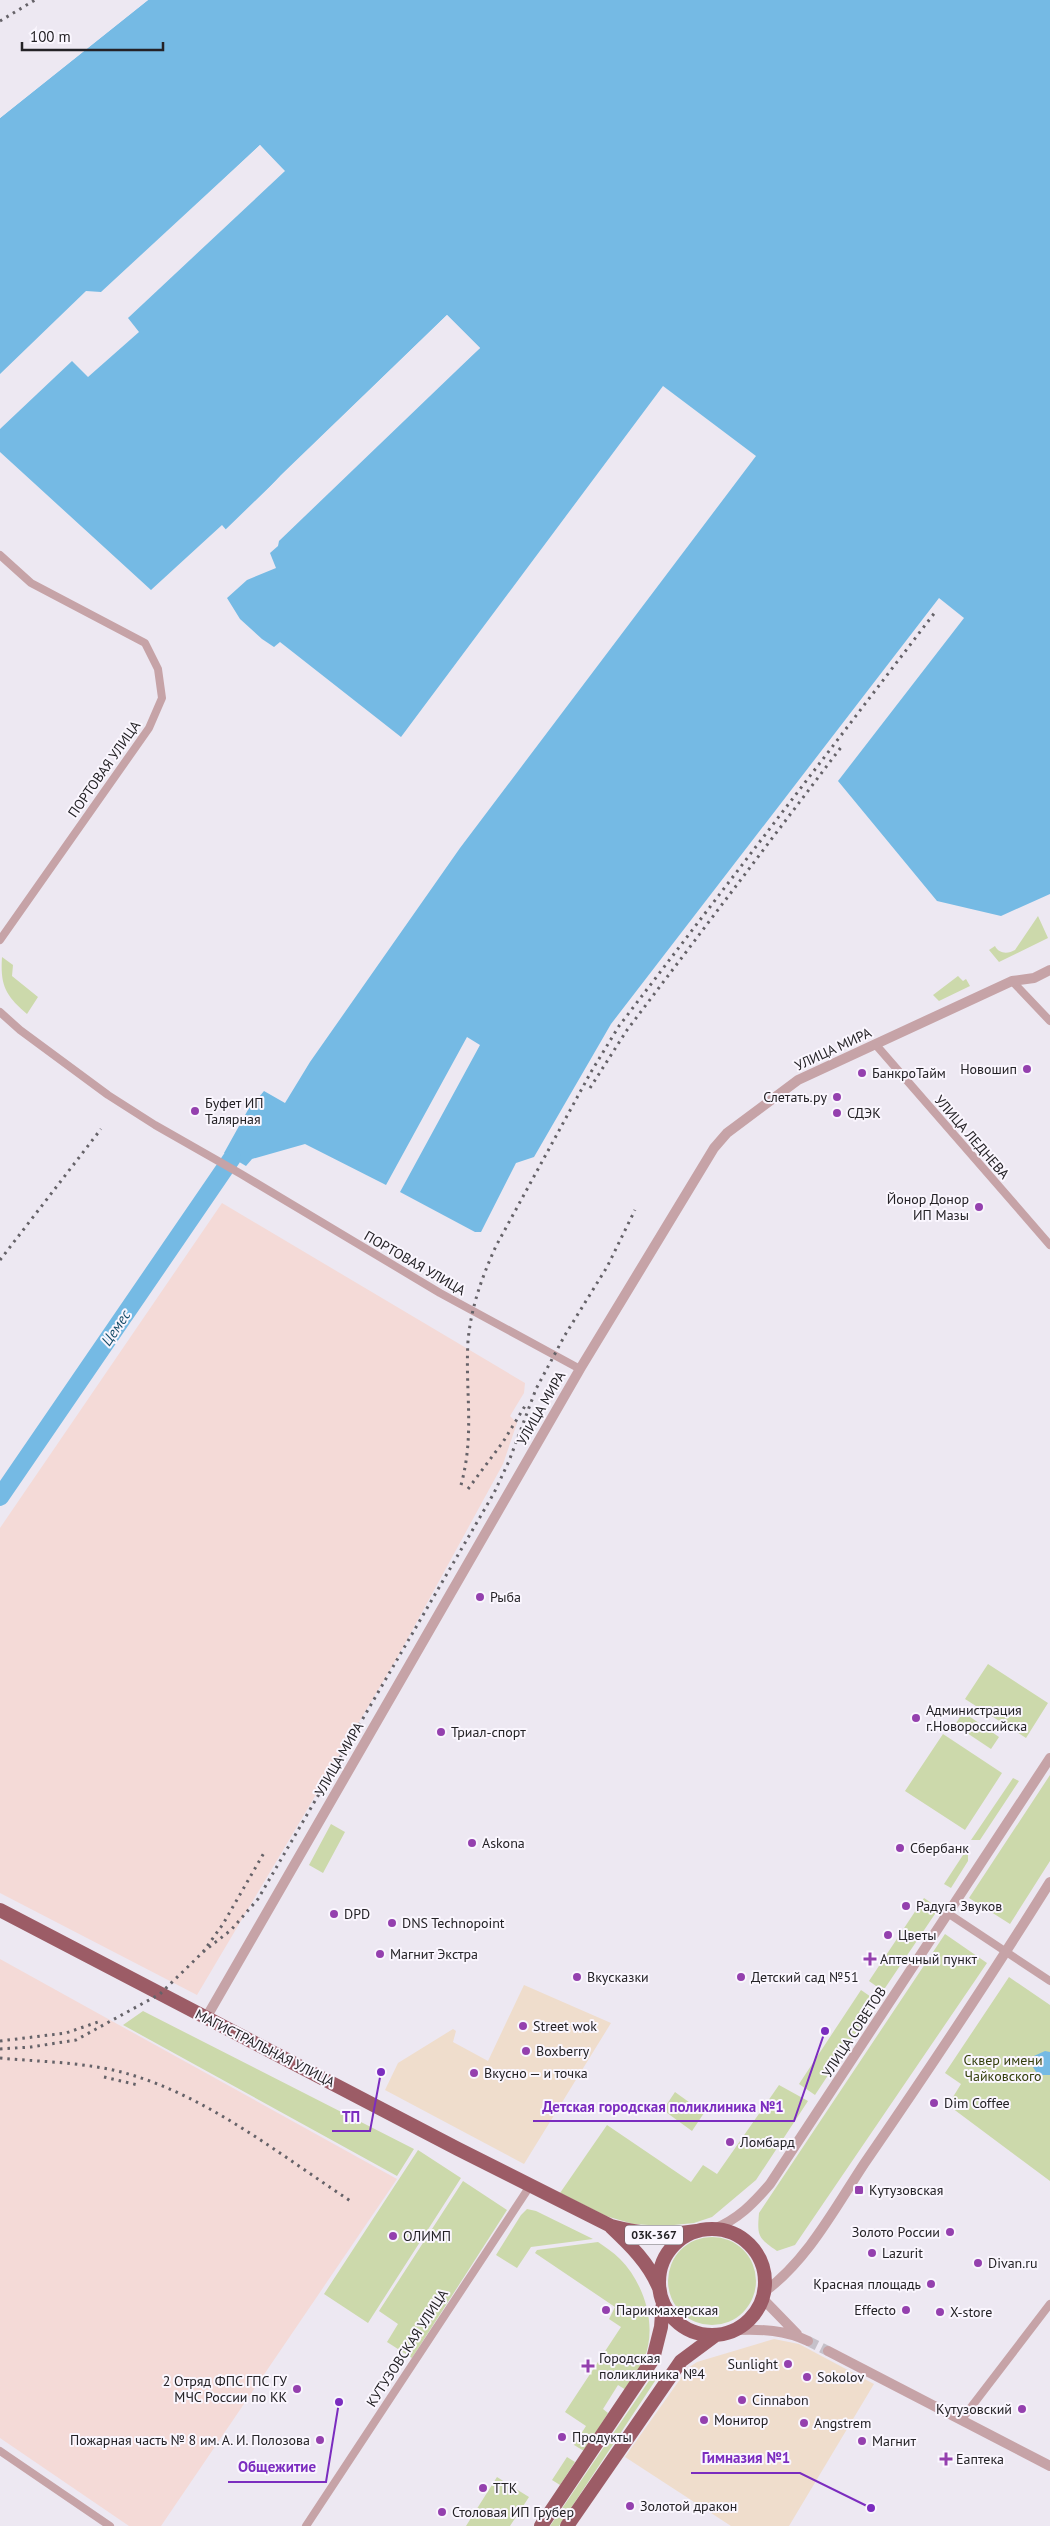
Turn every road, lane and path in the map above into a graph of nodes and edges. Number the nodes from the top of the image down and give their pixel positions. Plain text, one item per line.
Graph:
1 (0, 555) edge
2 (0, 940) edge
3 (1050, 970) edge
4 (1012, 981) junction
5 (0, 1012) edge
6 (1050, 1021) edge
7 (876, 1045) junction
8 (1050, 1245) edge
9 (580, 1369) junction
10 (1050, 1758) edge
11 (1050, 1882) edge
12 (0, 1910) edge
13 (949, 1914) junction
14 (1007, 1951) junction
15 (1050, 1981) edge
16 (206, 2018) junction
17 (530, 2186) junction
18 (611, 2226) junction
19 (714, 2229) junction
20 (697, 2231) junction
21 (764, 2295) junction
22 (662, 2297) junction
23 (1050, 2304) edge
24 (736, 2330) junction
25 (716, 2336) junction
26 (828, 2351) tunnel mouth
27 (962, 2419) junction
28 (0, 2451) edge
29 (1050, 2466) edge
30 (110, 2526) edge
31 (306, 2526) edge
32 (541, 2526) edge
33 (567, 2526) edge

1 - 2 street, ПОРТОВАЯ УЛИЦА
3 - 4 street, УЛИЦА МИРА
4 - 6 street
4 - 7 street, УЛИЦА МИРА
5 - 9 street, ПОРТОВАЯ УЛИЦА
7 - 8 street, УЛИЦА ЛЕДНЕВА
7 - 9 street, УЛИЦА МИРА
9 - 16 street, УЛИЦА МИРА
10 - 13 street, УЛИЦА СОВЕТОВ
11 - 14 street
12 - 16 highway, МАГИСТРАЛЬНАЯ УЛИЦА
13 - 14 street
13 - 19 street, УЛИЦА СОВЕТОВ
14 - 15 street
14 - 21 street
16 - 17 highway, МАГИСТРАЛЬНАЯ УЛИЦА
17 - 18 highway, МАГИСТРАЛЬНАЯ УЛИЦА
17 - 31 street, КУТУЗОВСКАЯ УЛИЦА
18 - 20 highway, МАГИСТРАЛЬНАЯ УЛИЦА / 03К-367
18 - 22 highway, МАГИСТРАЛЬНАЯ УЛИЦА / 03К-367
19 - 20 highway
19 - 21 highway
20 - 22 highway
21 - 24 highway
21 - 24 street
22 - 25 highway
22 - 32 highway
23 - 27 street
24 - 25 highway
25 - 33 highway
26 - 27 street
27 - 29 street
28 - 30 street

